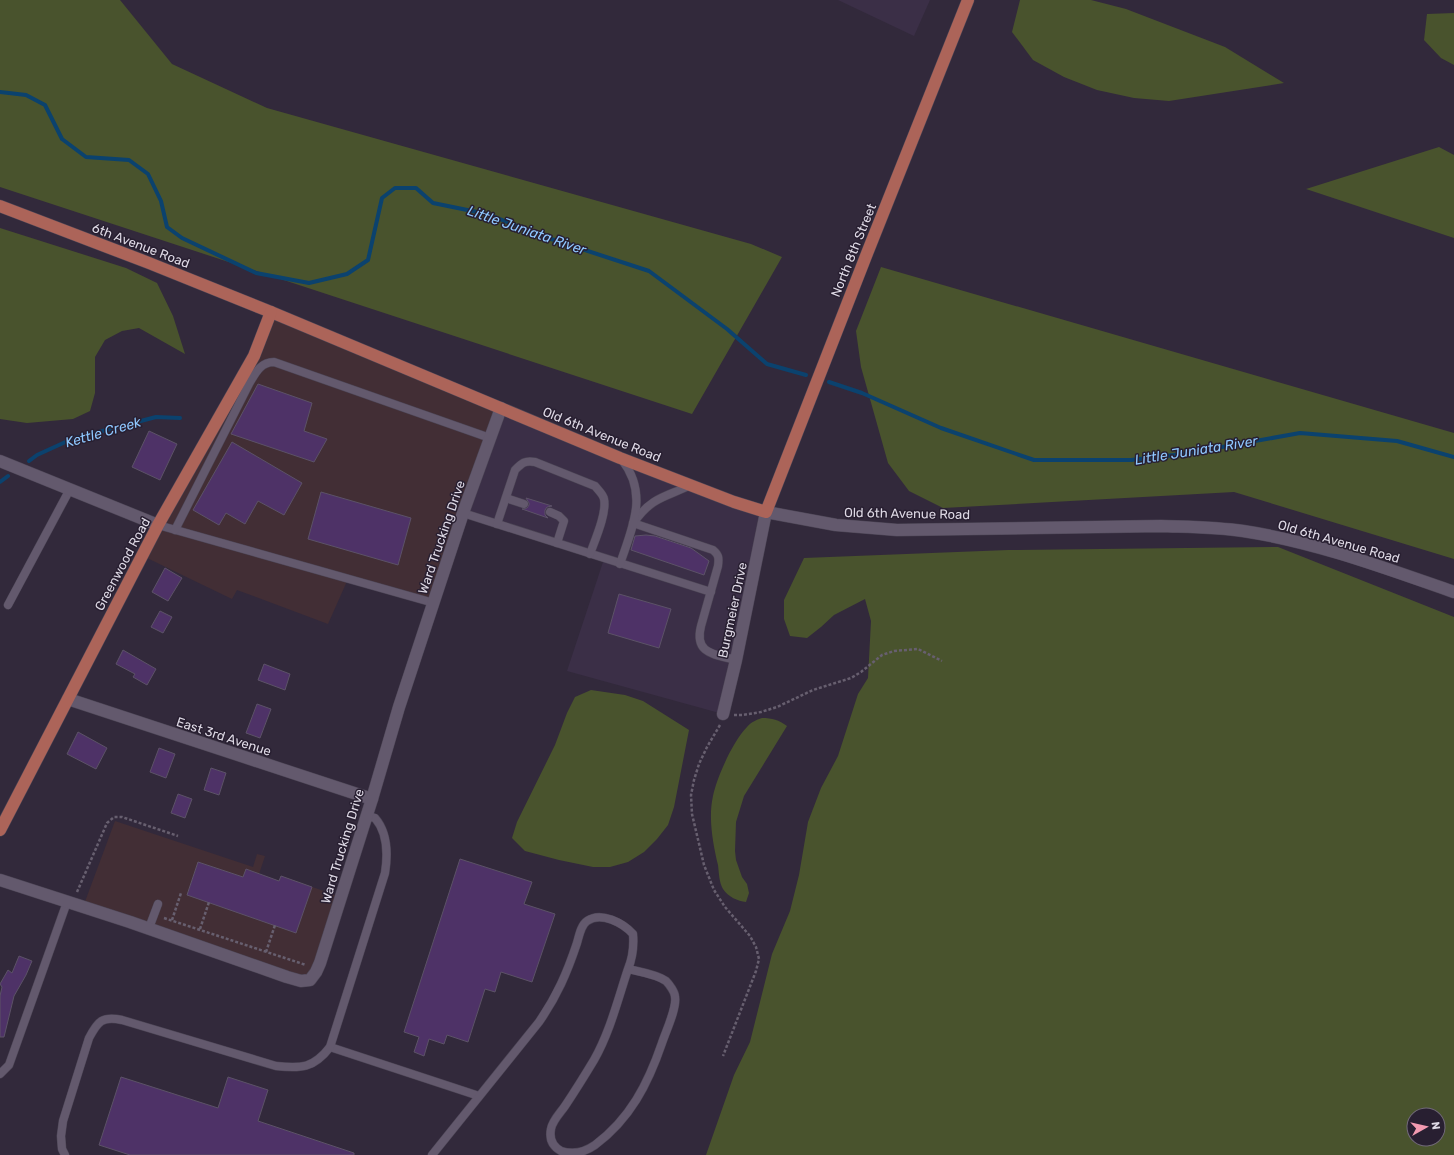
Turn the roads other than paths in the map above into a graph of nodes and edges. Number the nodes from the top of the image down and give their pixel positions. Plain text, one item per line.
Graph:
1 (968, 0) edge
2 (0, 206) edge
3 (271, 312) junction
4 (501, 408) junction
5 (490, 438) junction
6 (620, 458) junction
7 (0, 460) edge
8 (691, 485) junction
9 (70, 489) junction
10 (506, 498) junction
11 (524, 504) dead end
12 (550, 512) dead end
13 (766, 512) junction
14 (463, 513) junction
15 (633, 523) junction
16 (497, 524) junction
17 (158, 525) junction
18 (175, 530) junction
19 (557, 543) junction
20 (590, 554) junction
21 (620, 564) junction
22 (710, 592) junction
23 (1454, 592) edge
24 (434, 603) junction
25 (8, 605) dead end
26 (736, 660) junction
27 (68, 699) junction
28 (723, 714) road end
29 (372, 799) junction
30 (366, 816) junction
31 (0, 830) edge
32 (0, 880) edge
33 (70, 903) junction
34 (158, 904) dead end
35 (149, 928) junction
36 (628, 969) junction
37 (330, 1047) junction
38 (0, 1074) edge
39 (479, 1096) junction
40 (65, 1155) edge
41 (432, 1155) edge

1 - 13 main road, North 8th Street
2 - 3 main road, 6th Avenue Road
3 - 4 main road, Old 6th Avenue Road
3 - 17 main road, Greenwood Road
4 - 5 street, Ward Trucking Drive
4 - 6 main road, Old 6th Avenue Road
5 - 14 street, Ward Trucking Drive
5 - 18 lane
6 - 8 main road, Old 6th Avenue Road
6 - 15 lane
7 - 9 street
8 - 13 main road, Old 6th Avenue Road
8 - 15 lane
9 - 17 street
9 - 25 lane
10 - 11 lane
10 - 16 lane
10 - 20 lane
12 - 19 lane
13 - 23 street, Old 6th Avenue Road
13 - 26 street, Burgmeier Drive
14 - 16 lane
14 - 24 street, Ward Trucking Drive
15 - 21 lane
15 - 22 lane
16 - 19 lane
17 - 18 lane
17 - 27 main road, Greenwood Road
18 - 24 lane
19 - 20 lane
20 - 21 lane
21 - 22 lane
22 - 26 lane
24 - 29 street, Ward Trucking Drive
26 - 28 street, Burgmeier Drive
27 - 29 street, East 3rd Avenue
27 - 31 main road, Greenwood Road
29 - 30 street, Ward Trucking Drive
30 - 35 street, Ward Trucking Drive
30 - 37 lane
32 - 33 street
33 - 35 street
33 - 38 lane
34 - 35 lane
36 - 36 lane
36 - 39 lane
37 - 39 lane
37 - 40 lane
39 - 41 lane

